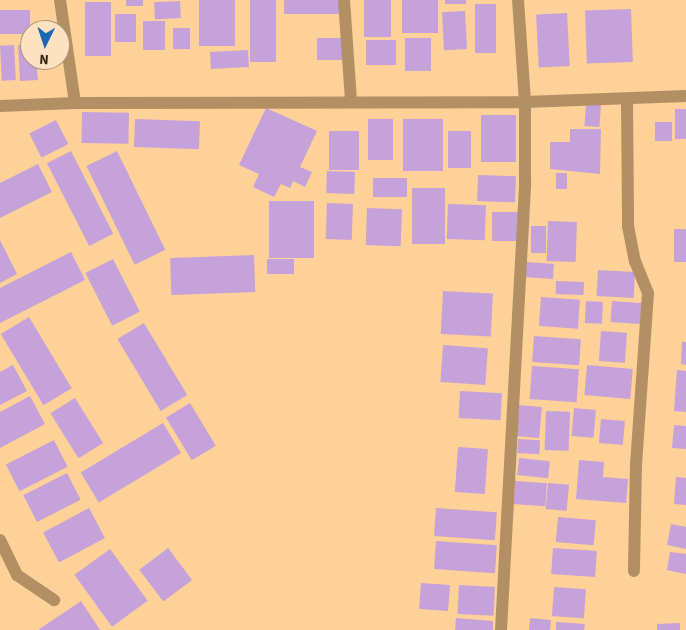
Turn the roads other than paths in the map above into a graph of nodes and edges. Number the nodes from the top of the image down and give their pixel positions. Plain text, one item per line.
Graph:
1 (60, 0) edge
2 (344, 0) edge
3 (518, 0) edge
4 (686, 96) edge
5 (351, 101) junction
6 (627, 101) junction
7 (74, 102) junction
8 (526, 102) junction
9 (0, 106) edge
10 (0, 540) edge
11 (634, 571) dead end
12 (54, 600) dead end
13 (501, 630) edge

1 - 7 street
2 - 5 street
3 - 8 street
4 - 6 street
5 - 7 street
5 - 8 street
6 - 8 street
6 - 11 street
7 - 9 street
8 - 13 street
10 - 12 street

